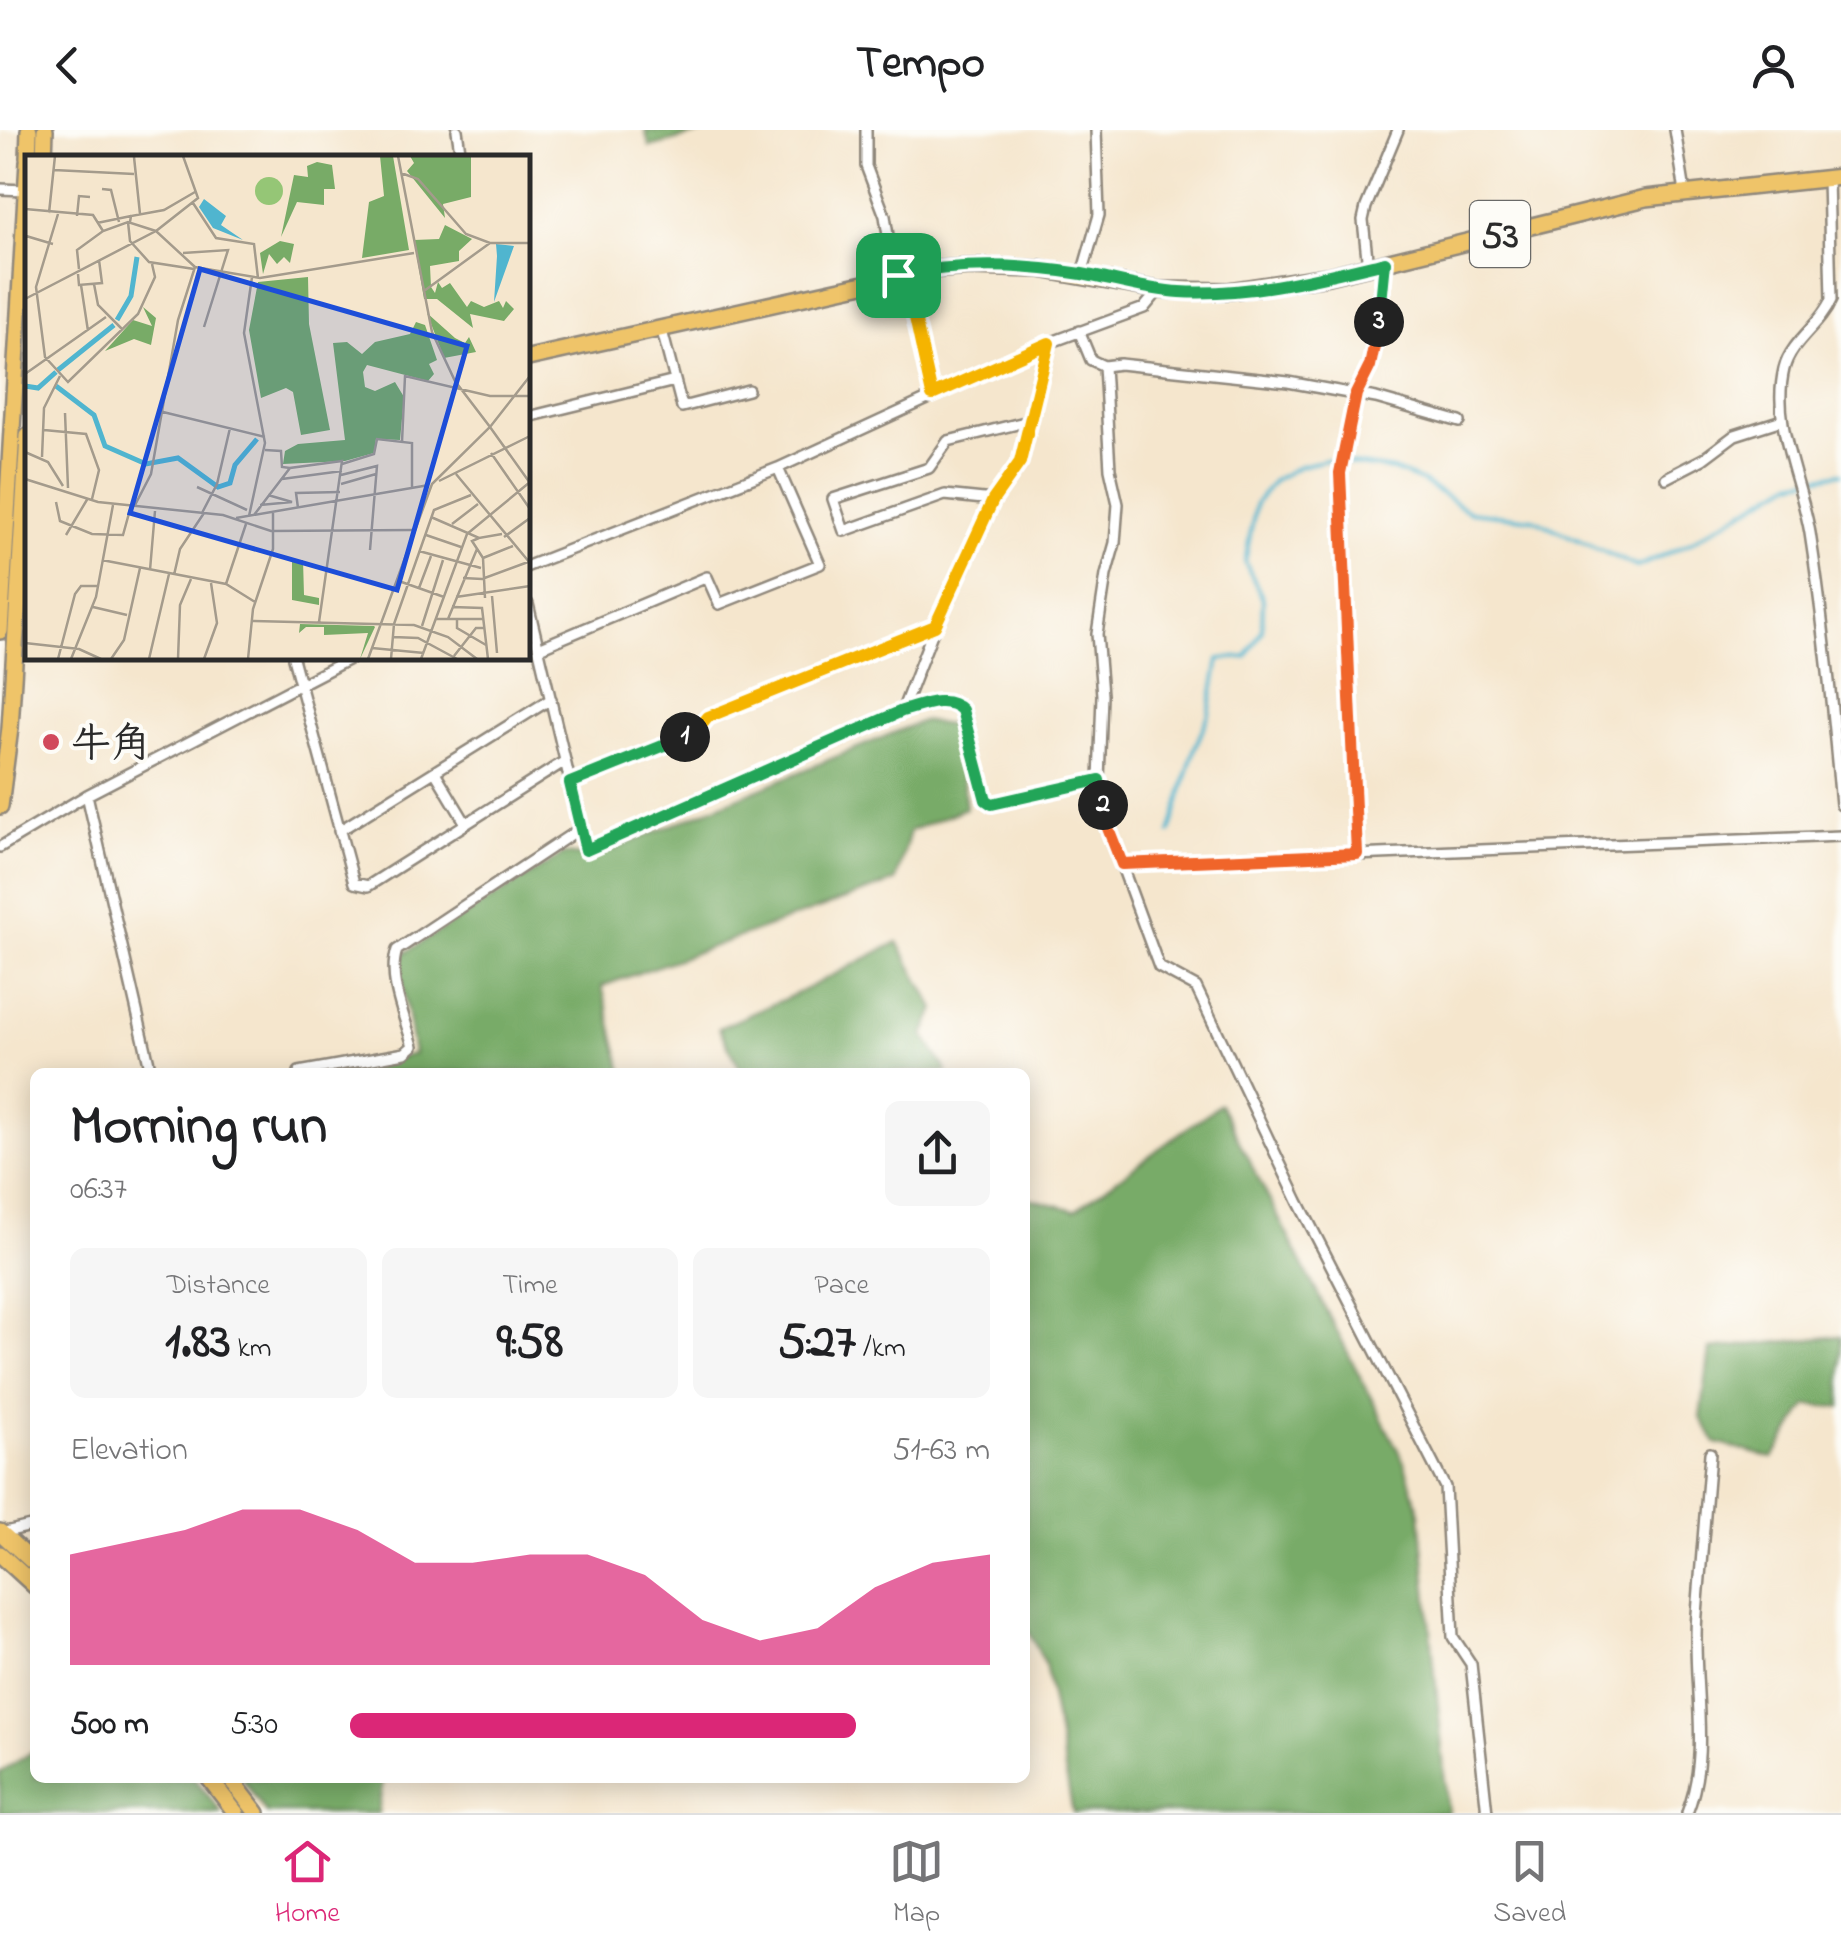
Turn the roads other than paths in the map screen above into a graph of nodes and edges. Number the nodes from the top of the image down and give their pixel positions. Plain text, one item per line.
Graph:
1 (30, 130) edge
2 (46, 130) edge
3 (457, 130) edge
4 (866, 130) edge
5 (1096, 130) edge
6 (1674, 130) edge
7 (1400, 131) edge
8 (28, 155) edge
9 (44, 155) edge
10 (461, 155) edge
11 (1835, 178) edge
12 (0, 189) edge
13 (25, 190) edge
14 (1685, 192) junction
15 (25, 234) edge
16 (1385, 262) junction
17 (1368, 266) junction
18 (1082, 274) junction
19 (898, 275) junction
20 (1160, 290) junction
21 (661, 328) junction
22 (1079, 331) junction
23 (1049, 343) junction
24 (530, 358) edge
25 (1104, 366) junction
26 (675, 381) junction
27 (748, 390) dead end
28 (1356, 394) junction
29 (932, 395) junction
30 (530, 417) edge
31 (1782, 420) junction
32 (1029, 421) junction
33 (1460, 422) dead end
34 (25, 467) edge
35 (778, 468) junction
36 (1666, 478) dead end
37 (993, 500) junction
38 (18, 540) edge
39 (530, 565) edge
40 (530, 613) edge
41 (935, 626) junction
42 (0, 631) edge
43 (538, 648) junction
44 (294, 660) edge
45 (347, 660) edge
46 (301, 685) junction
47 (550, 699) junction
48 (902, 711) junction
49 (565, 760) junction
50 (435, 772) junction
51 (1099, 780) junction
52 (570, 783) junction
53 (87, 796) junction
54 (1841, 805) edge
55 (0, 806) edge
56 (465, 822) junction
57 (581, 828) junction
58 (339, 831) junction
59 (1841, 836) edge
60 (0, 847) edge
61 (1357, 854) junction
62 (1122, 864) junction
63 (150, 1068) edge
64 (321, 1068) edge
65 (1710, 1453) dead end
66 (30, 1526) edge
67 (0, 1532) edge
68 (0, 1554) edge
69 (30, 1559) edge
70 (30, 1581) edge
71 (213, 1783) edge
72 (234, 1783) edge
73 (236, 1813) edge
74 (257, 1813) edge
75 (1487, 1813) edge
76 (1687, 1813) edge

1 - 8 main road
2 - 9 main road
3 - 10 street
4 - 19 street
5 - 18 street
6 - 14 street
7 - 17 street
11 - 14 main road, 53
11 - 31 street
12 - 13 street
14 - 16 main road, 53
15 - 38 main road
16 - 17 main road, 53
16 - 28 street
17 - 20 main road, 53
18 - 19 main road, 53
18 - 20 main road, 53
19 - 21 main road, 53
19 - 29 street
20 - 22 street
21 - 24 main road, 53
21 - 26 street
22 - 23 street
22 - 25 street
23 - 29 street
23 - 32 street
25 - 28 street
25 - 51 street
26 - 27 street
26 - 30 street
28 - 33 street
28 - 61 street
29 - 35 street
31 - 36 street
31 - 54 street
32 - 37 street
32 - 37 street
34 - 38 main road
35 - 39 street
35 - 43 street
37 - 41 street
38 - 42 main road
38 - 55 main road
40 - 43 street
41 - 48 street
41 - 52 street
43 - 47 street
44 - 46 street
45 - 46 street
46 - 53 street
46 - 58 street
47 - 49 street
47 - 50 street
48 - 51 street
48 - 57 street
49 - 52 street
49 - 56 street
50 - 56 street
50 - 58 street
51 - 62 street
52 - 57 street
53 - 60 street
53 - 63 street
56 - 58 street
57 - 64 street
59 - 61 street
61 - 62 street
62 - 75 street
65 - 76 street
66 - 67 street
67 - 69 main road
68 - 70 main road
71 - 73 main road
72 - 74 main road

